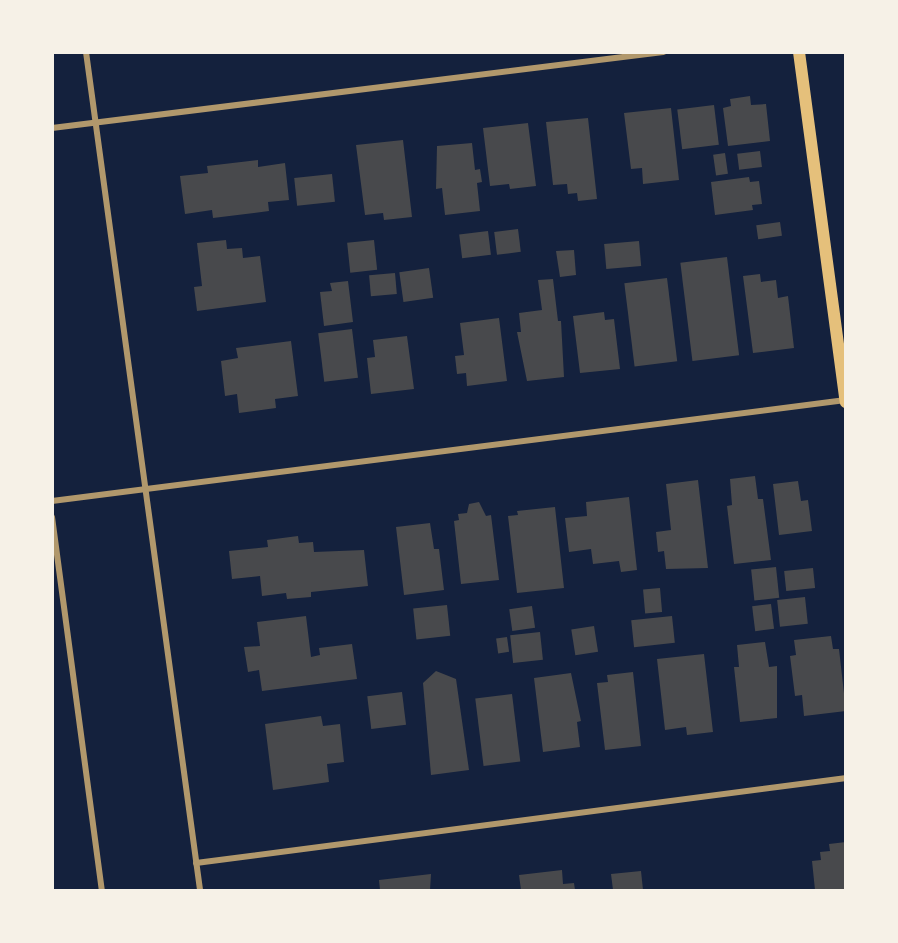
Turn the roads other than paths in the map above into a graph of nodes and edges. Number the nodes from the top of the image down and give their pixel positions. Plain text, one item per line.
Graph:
1 (86, 52) edge
2 (663, 52) edge
3 (799, 52) edge
4 (96, 123) junction
5 (52, 128) edge
6 (845, 401) edge
7 (146, 490) junction
8 (52, 501) edge
9 (52, 518) edge
10 (846, 778) edge
11 (196, 863) junction
12 (102, 891) edge
13 (200, 891) edge

1 - 4 street
2 - 4 street
3 - 6 main road
4 - 5 street
4 - 7 street
6 - 7 street
7 - 8 street
7 - 11 street
9 - 12 street
10 - 11 street
11 - 13 street

